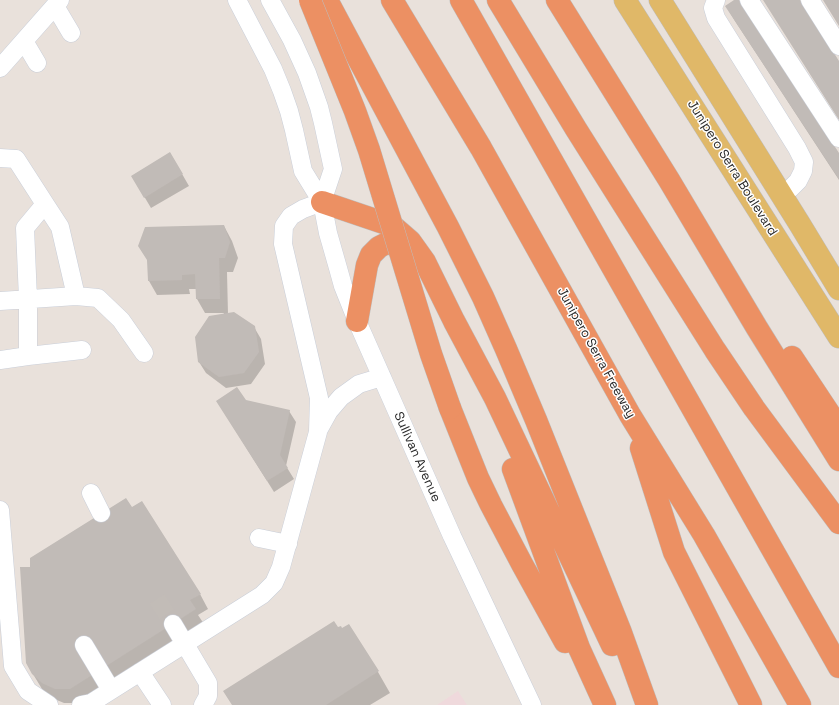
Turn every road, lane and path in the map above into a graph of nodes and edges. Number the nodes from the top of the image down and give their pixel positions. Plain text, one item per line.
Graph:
1 (237, 0) edge
2 (270, 0) edge
3 (310, 0) edge
4 (327, 0) edge
5 (392, 0) edge
6 (461, 0) edge
7 (498, 0) edge
8 (558, 0) edge
9 (625, 0) edge
10 (660, 0) edge
11 (716, 0) edge
12 (749, 0) edge
13 (810, 0) edge
14 (58, 3) edge
15 (71, 33) dead end
16 (24, 41) junction
17 (839, 46) edge
18 (3, 59) edge
19 (37, 63) dead end
20 (839, 138) edge
21 (0, 158) edge
22 (669, 180) junction
23 (743, 185) junction
24 (779, 191) junction
25 (322, 202) junction
26 (44, 204) junction
27 (425, 262) junction
28 (839, 289) edge
29 (76, 296) junction
30 (28, 299) junction
31 (0, 301) edge
32 (356, 320) junction
33 (454, 321) junction
34 (839, 337) edge
35 (82, 350) dead end
36 (144, 353) dead end
37 (28, 356) junction
38 (0, 360) edge
39 (382, 377) junction
40 (630, 415) junction
41 (839, 428) edge
42 (318, 432) junction
43 (839, 460) edge
44 (91, 493) dead end
45 (0, 510) edge
46 (101, 513) dead end
47 (839, 522) edge
48 (258, 538) dead end
49 (288, 544) junction
50 (173, 624) tunnel mouth
51 (184, 644) junction
52 (84, 645) dead end
53 (839, 667) edge
54 (140, 672) junction
55 (111, 690) junction
56 (49, 705) edge
57 (81, 705) edge
58 (162, 705) edge
59 (203, 705) edge
60 (532, 705) edge
61 (603, 705) edge
62 (642, 705) edge
63 (647, 705) edge
64 (751, 705) edge
65 (800, 705) edge

1 - 25 street, Sullivan Avenue
2 - 25 street, Sullivan Avenue
3 - 61 highway, bridge
4 - 63 highway
5 - 40 highway, Junipero Serra Freeway
6 - 53 highway
7 - 47 highway
8 - 22 highway
9 - 23 main road, Junipero Serra Boulevard
10 - 24 main road
11 - 24 street
12 - 20 street
13 - 17 street
14 - 15 street
14 - 16 street
16 - 18 street
16 - 19 street
21 - 26 street
22 - 41 highway
22 - 43 highway
23 - 24 main road
23 - 34 main road, Junipero Serra Boulevard
24 - 28 main road
25 - 27 highway
25 - 32 street, Sullivan Avenue
25 - 42 street
26 - 29 street
26 - 30 street
27 - 32 highway
27 - 33 highway
29 - 30 street
29 - 36 street
30 - 31 street
30 - 37 street
32 - 39 street, Sullivan Avenue
33 - 61 highway
33 - 62 highway
35 - 37 street
37 - 38 street
39 - 42 street
39 - 60 street, Sullivan Avenue
40 - 64 highway
40 - 65 highway, Junipero Serra Freeway
42 - 49 street
44 - 46 street
45 - 56 street
48 - 49 street
49 - 51 street
50 - 51 street
51 - 54 street
51 - 59 street
52 - 55 street
54 - 55 street
54 - 58 street
55 - 57 street

